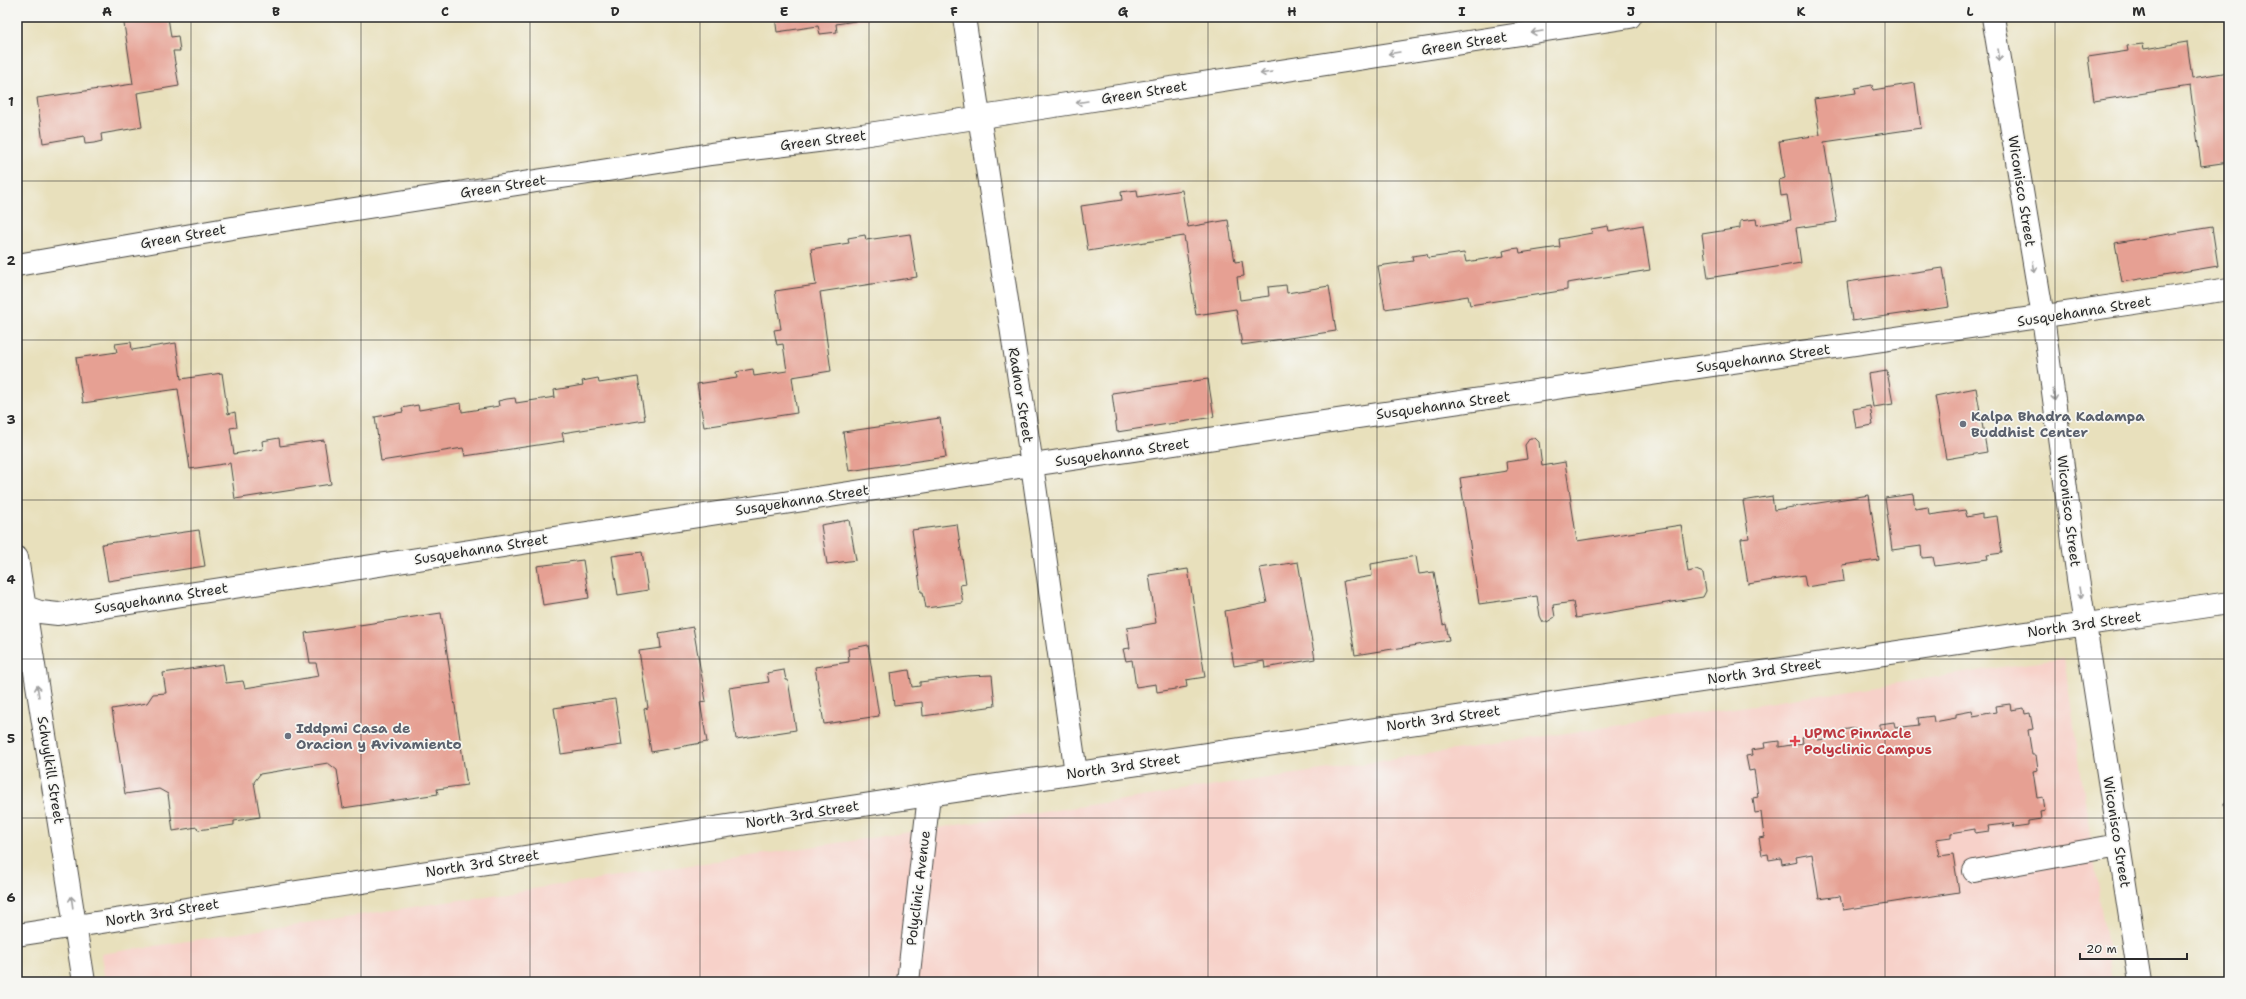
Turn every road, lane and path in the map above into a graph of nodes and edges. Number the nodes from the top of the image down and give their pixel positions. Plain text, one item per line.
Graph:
1 (964, 17) edge
2 (1630, 17) edge
3 (1993, 17) edge
4 (978, 117) junction
5 (17, 265) edge
6 (2229, 289) edge
7 (2043, 317) junction
8 (1032, 465) junction
9 (17, 558) edge
10 (2229, 603) edge
11 (21, 606) edge
12 (2085, 624) junction
13 (1076, 773) junction
14 (929, 795) junction
15 (2119, 846) junction
16 (1974, 871) dead end
17 (76, 925) junction
18 (17, 935) edge
19 (84, 982) edge
20 (908, 982) edge
21 (2140, 982) edge

1 - 4 street, Radnor Street
2 -> 4 street, Green Street
3 -> 7 street, Wiconisco Street
4 - 5 street, Green Street
4 - 8 street, Radnor Street
6 - 7 street, Susquehanna Street
7 - 8 street, Susquehanna Street
7 -> 12 street, Wiconisco Street
8 - 11 street, Susquehanna Street
8 - 13 street, Radnor Street
9 - 11 street, Schuylkill Street
10 - 12 street, North 3rd Street
17 -> 11 street, Schuylkill Street
12 - 13 street, North 3rd Street
12 - 15 street, Wiconisco Street
13 - 14 street, North 3rd Street
14 - 17 street, North 3rd Street
14 - 20 street, Polyclinic Avenue
15 - 16 street
15 - 21 street, Wiconisco Street
17 - 18 street, North 3rd Street
17 - 19 street, Schuylkill Street

